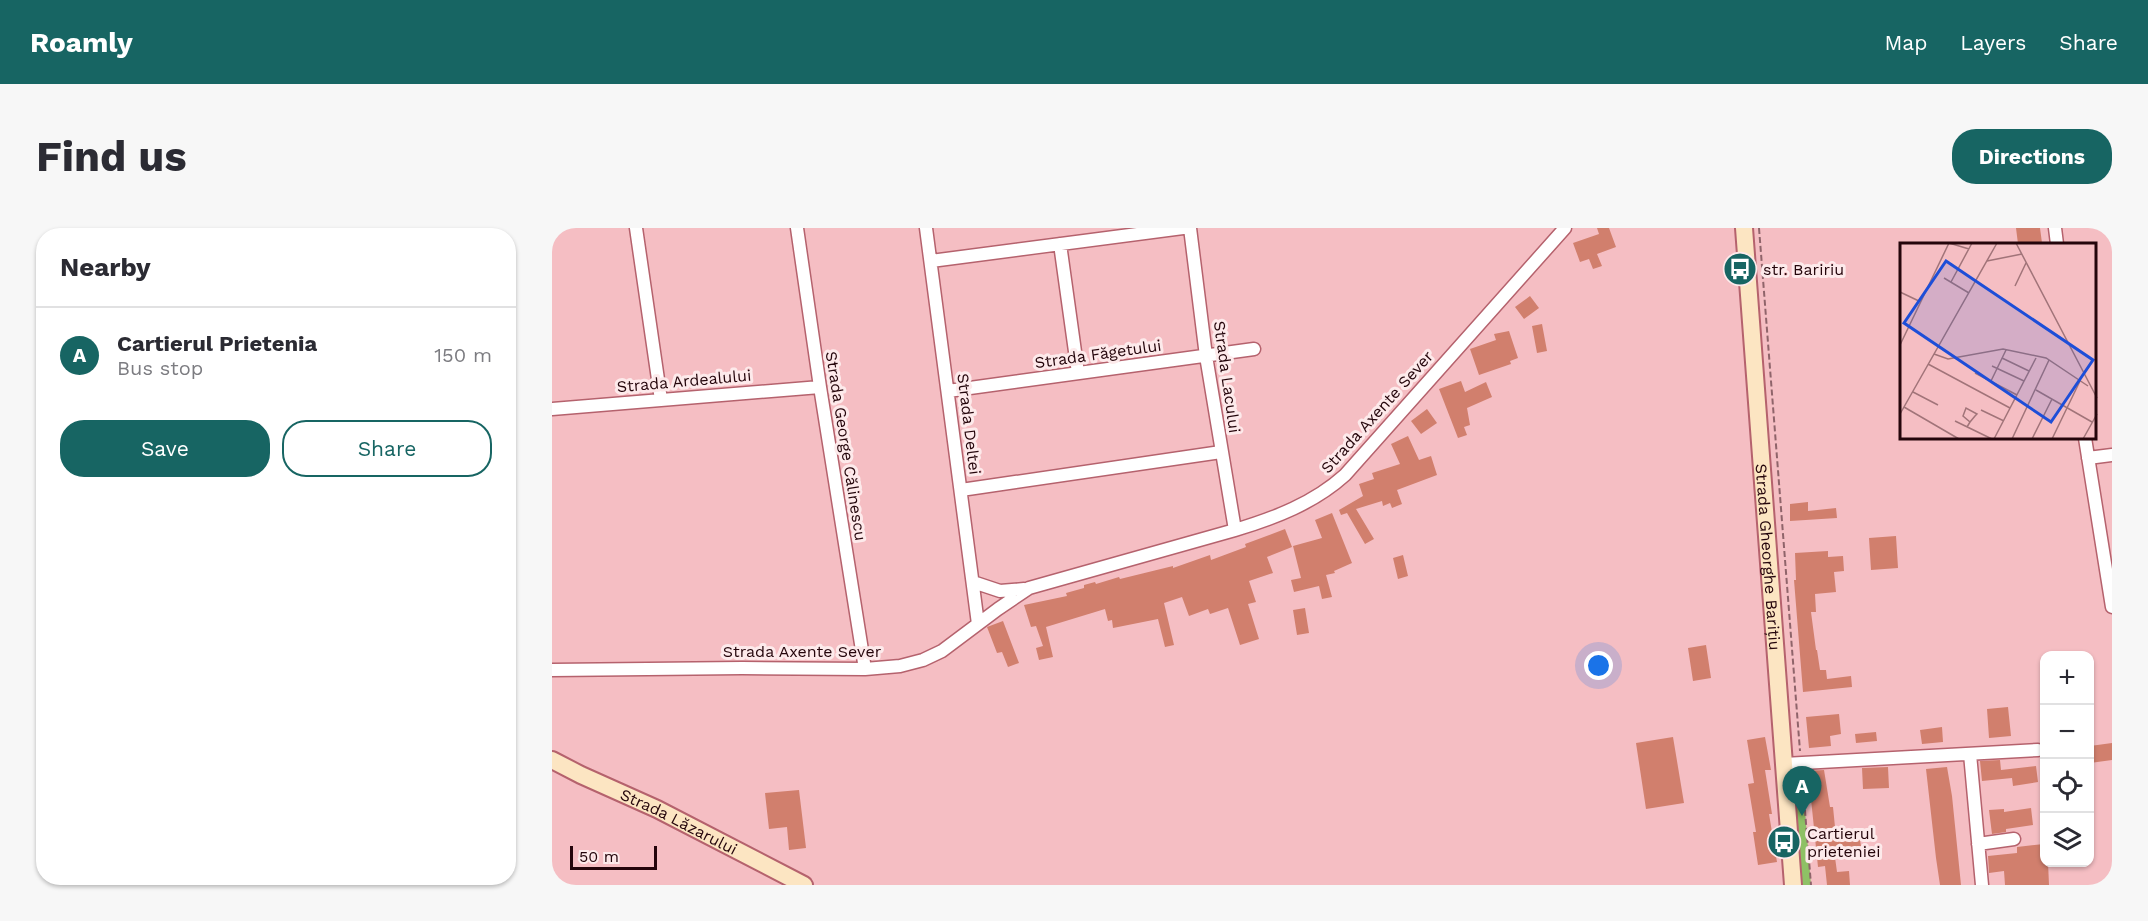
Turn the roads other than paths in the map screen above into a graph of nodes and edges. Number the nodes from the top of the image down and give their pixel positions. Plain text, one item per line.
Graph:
1 (636, 228) edge
2 (797, 228) edge
3 (926, 228) edge
4 (1183, 228) edge
5 (1190, 228) edge
6 (1565, 228) edge
7 (1744, 228) edge
8 (2055, 228) edge
9 (2057, 243) edge
10 (1060, 244) junction
11 (931, 261) junction
12 (1254, 349) dead end
13 (1206, 356) junction
14 (1078, 373) junction
15 (820, 387) junction
16 (948, 391) junction
17 (661, 400) junction
18 (552, 409) edge
19 (2085, 440) edge
20 (1221, 452) junction
21 (2112, 455) edge
22 (2088, 458) junction
23 (961, 490) junction
24 (1235, 530) junction
25 (973, 582) junction
26 (1029, 588) junction
27 (2112, 607) edge
28 (978, 624) junction
29 (864, 669) junction
30 (552, 670) edge
31 (2038, 750) dead end
32 (1970, 754) junction
33 (552, 760) edge
34 (1784, 764) junction
35 (2014, 839) dead end
36 (1978, 844) junction
37 (804, 885) edge
38 (1793, 885) edge
39 (1982, 885) edge

1 - 17 street
2 - 15 street, Strada George Călinescu
3 - 11 street, Strada Deltei
4 - 10 street
5 - 13 street, Strada Lacului
6 - 24 street, Strada Axente Sever
7 - 34 main road, Strada Gheorghe Barițiu
8 - 9 street
10 - 11 street
10 - 14 street
11 - 16 street, Strada Deltei
12 - 13 street, Strada Făgetului
13 - 14 street, Strada Făgetului
13 - 20 street, Strada Lacului
14 - 16 street, Strada Făgetului
15 - 17 street, Strada Ardealului
15 - 29 street, Strada George Călinescu
16 - 23 street, Strada Deltei
17 - 18 street, Strada Ardealului
19 - 22 street
20 - 23 street
20 - 24 street, Strada Lacului
21 - 22 street
22 - 27 street
23 - 25 street, Strada Deltei
24 - 26 street, Strada Axente Sever
25 - 26 street, Strada Axente Sever
25 - 28 street, Strada Deltei
26 - 28 street, Strada Axente Sever
28 - 29 street, Strada Axente Sever
29 - 30 street, Strada Axente Sever
31 - 32 street
32 - 34 street
32 - 36 street
33 - 37 main road, Strada Lăzarului
34 - 38 main road, Strada Gheorghe Barițiu
35 - 36 street
36 - 39 street

